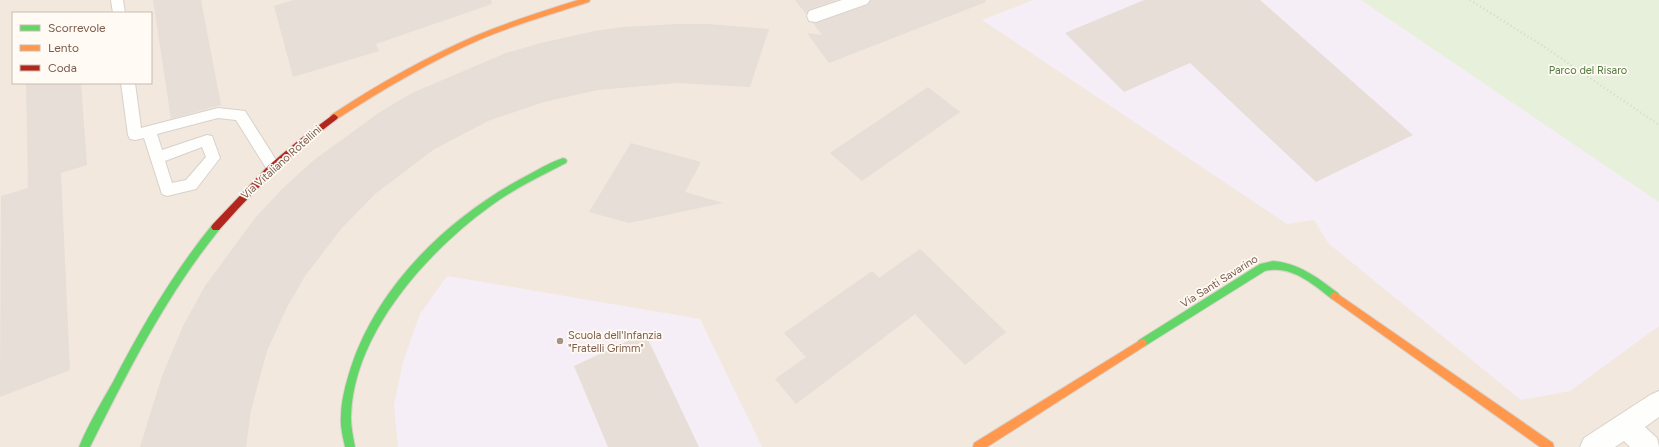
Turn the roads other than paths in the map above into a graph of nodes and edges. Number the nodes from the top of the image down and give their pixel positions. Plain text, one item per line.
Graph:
1 (117, 0) edge
2 (586, 0) edge
3 (861, 0) edge
4 (119, 12) edge
5 (816, 16) dead end
6 (128, 84) edge
7 (149, 131) junction
8 (157, 158) dead end
9 (563, 161) dead end
10 (273, 167) junction
11 (1659, 403) edge
12 (1626, 426) junction
13 (84, 447) edge
14 (350, 447) edge
15 (978, 447) edge
16 (1549, 447) edge
17 (1593, 447) edge
18 (1648, 447) edge

1 - 4 lane
2 - 10 street, Via Vitaliano Rotellini
3 - 5 street
6 - 7 lane
7 - 8 lane
7 - 10 lane
9 - 14 street
10 - 13 street, Via Vitaliano Rotellini
11 - 12 street
12 - 17 street
12 - 18 street
15 - 16 street, Via Santi Savarino

